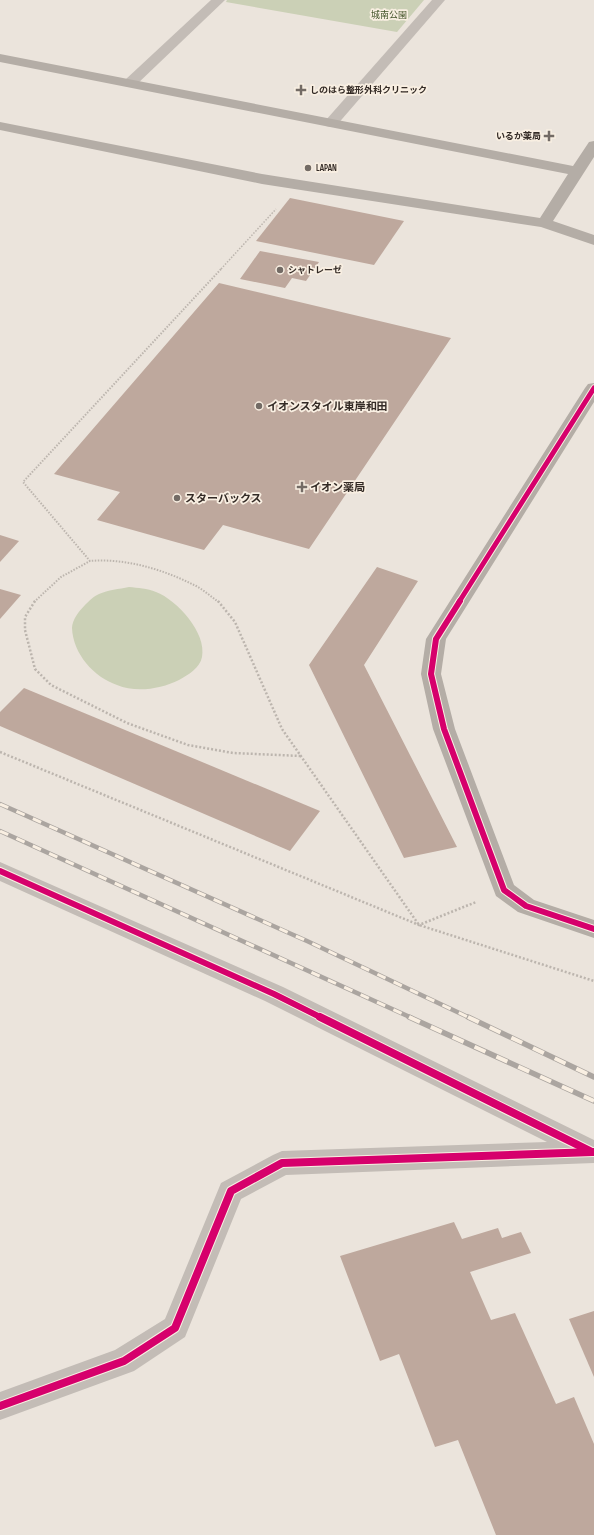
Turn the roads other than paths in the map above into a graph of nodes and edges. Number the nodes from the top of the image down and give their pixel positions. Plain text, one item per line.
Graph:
1 (219, 0) edge
2 (439, 0) edge
3 (0, 58) edge
4 (130, 83) junction
5 (331, 123) junction
6 (0, 126) edge
7 (594, 145) edge
8 (577, 171) junction
9 (544, 223) junction
10 (594, 240) edge
11 (594, 388) edge
12 (0, 871) edge
13 (594, 929) edge
14 (593, 1152) edge
15 (0, 1406) edge

1 - 4 street
2 - 5 street
3 - 4 street
4 - 5 street
5 - 8 street
6 - 9 street
7 - 8 street
8 - 9 street
9 - 10 street
11 - 13 street
12 - 14 street
14 - 15 street

